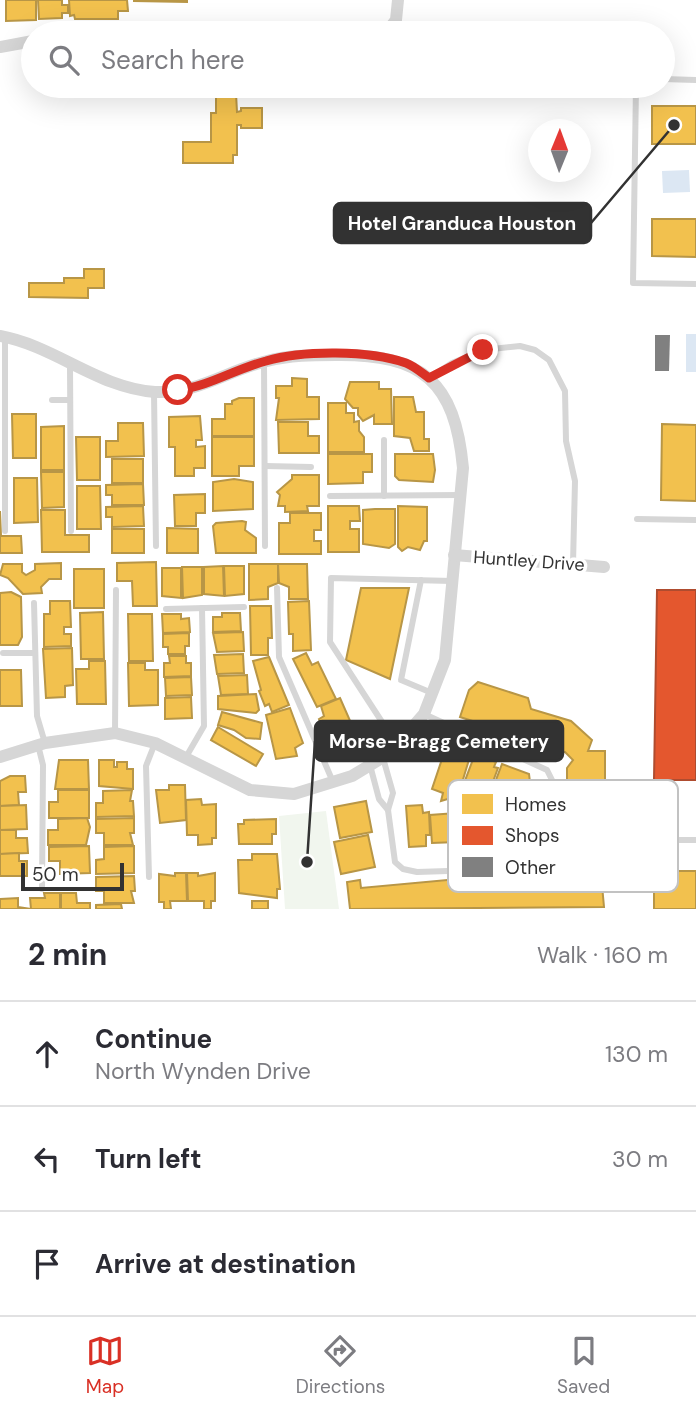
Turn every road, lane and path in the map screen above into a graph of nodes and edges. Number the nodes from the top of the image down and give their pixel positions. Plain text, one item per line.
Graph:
1 (398, 0) edge
2 (396, 21) edge
3 (21, 43) edge
4 (0, 47) edge
5 (675, 79) edge
6 (696, 80) edge
7 (636, 98) edge
8 (696, 284) edge
9 (3, 337) edge
10 (264, 361) junction
11 (3, 365) edge
12 (70, 365) junction
13 (429, 378) junction
14 (154, 392) junction
15 (52, 400) dead end
16 (70, 400) junction
17 (384, 440) dead end
18 (265, 466) junction
19 (311, 467) dead end
20 (461, 495) junction
21 (330, 496) dead end
22 (384, 496) junction
23 (637, 519) dead end
24 (696, 520) edge
25 (5, 531) dead end
26 (71, 531) dead end
27 (156, 546) dead end
28 (265, 546) dead end
29 (454, 555) junction
30 (573, 564) junction
31 (604, 566) dead end
32 (421, 580) junction
33 (452, 581) junction
34 (277, 588) dead end
35 (116, 590) dead end
36 (34, 603) dead end
37 (244, 607) dead end
38 (202, 608) junction
39 (166, 609) dead end
40 (2, 653) dead end
41 (35, 653) junction
42 (433, 693) junction
43 (424, 714) junction
44 (115, 733) junction
45 (155, 743) junction
46 (41, 744) junction
47 (397, 745) junction
48 (0, 757) edge
49 (186, 757) junction
50 (383, 757) junction
51 (370, 765) junction
52 (552, 780) edge
53 (390, 782) junction
54 (333, 783) junction
55 (376, 786) junction
56 (388, 810) junction
57 (678, 840) edge
58 (696, 840) edge
59 (448, 871) edge
60 (149, 877) dead end
61 (41, 889) dead end

1 - 2 street
3 - 4 street
5 - 6 lane
7 - 8 lane
9 - 11 lane
9 - 12 street
10 - 13 street
10 - 14 street
10 - 18 lane
11 - 25 lane
12 - 14 street
12 - 16 lane
13 - 20 street
13 - 30 lane
14 - 27 lane
15 - 16 lane
16 - 26 lane
17 - 22 lane
18 - 19 lane
18 - 28 lane
20 - 22 lane
20 - 29 street
21 - 22 lane
23 - 24 lane
29 - 30 street, Huntley Drive
29 - 33 street
30 - 31 street, Huntley Drive
32 - 33 lane
32 - 42 lane
32 - 47 lane
33 - 42 street
34 - 54 lane
35 - 44 lane
36 - 41 lane
37 - 38 lane
38 - 39 lane
38 - 49 lane
40 - 41 lane
41 - 46 lane
42 - 43 street
43 - 47 street
43 - 52 lane
44 - 45 street
44 - 46 street
45 - 49 street
45 - 60 lane
46 - 48 street
46 - 61 lane
47 - 50 street
49 - 54 street
50 - 51 street
50 - 53 lane
51 - 54 street
51 - 55 lane
53 - 55 lane
53 - 56 lane
55 - 56 lane
56 - 59 lane
57 - 58 lane

